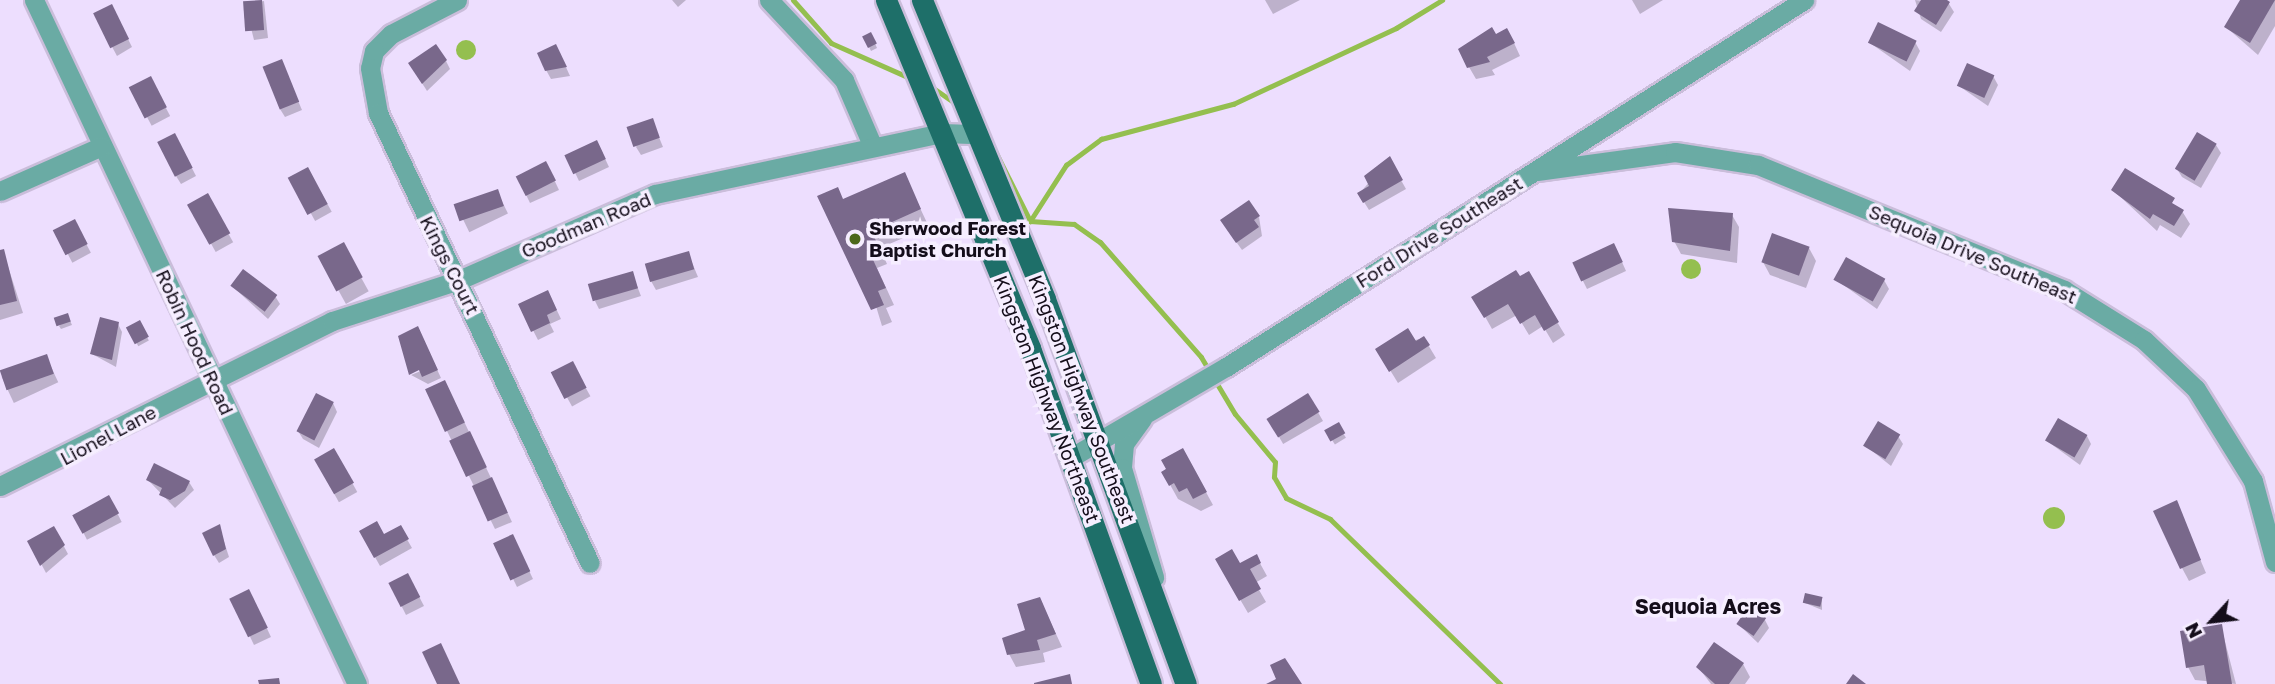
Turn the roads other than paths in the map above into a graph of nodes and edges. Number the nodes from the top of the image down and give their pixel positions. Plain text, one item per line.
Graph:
1 (34, 0) edge
2 (457, 0) edge
3 (769, 0) edge
4 (886, 0) edge
5 (922, 0) edge
6 (1804, 0) edge
7 (942, 133) junction
8 (978, 134) junction
9 (102, 146) junction
10 (873, 147) junction
11 (1537, 171) junction
12 (0, 191) edge
13 (459, 280) junction
14 (213, 380) junction
15 (1147, 412) junction
16 (1099, 441) junction
17 (1070, 458) junction
18 (0, 486) edge
19 (2275, 562) edge
20 (590, 563) dead end
21 (1165, 626) junction
22 (358, 684) edge
23 (1151, 684) edge
24 (1186, 684) edge

1 - 9 street, Robin Hood Road
2 - 13 street, Kings Court
3 - 10 street
4 - 7 main road, Kingston Highway Northeast
5 - 8 main road, Kingston Highway Southeast
6 - 11 street, Ford Drive Southeast
7 - 8 street, Goodman Road
7 - 10 street, Goodman Road
7 - 17 main road, Kingston Highway Northeast
8 - 16 main road, Kingston Highway Southeast
9 - 12 street
9 - 14 street, Robin Hood Road
10 - 13 street, Goodman Road
11 - 15 street, Ford Drive Southeast
11 - 19 street, Sequoia Drive Southeast
13 - 14 street, Goodman Road
13 - 20 street, Kings Court
14 - 18 street, Lionel Lane
14 - 22 street, Robin Hood Road
15 - 16 street, Ford Drive Southeast
15 - 21 street
16 - 17 street, Ford Drive Southeast
16 - 21 main road, Kingston Highway Southeast
17 - 23 main road, Kingston Highway Northeast
21 - 24 main road, Kingston Highway Southeast

